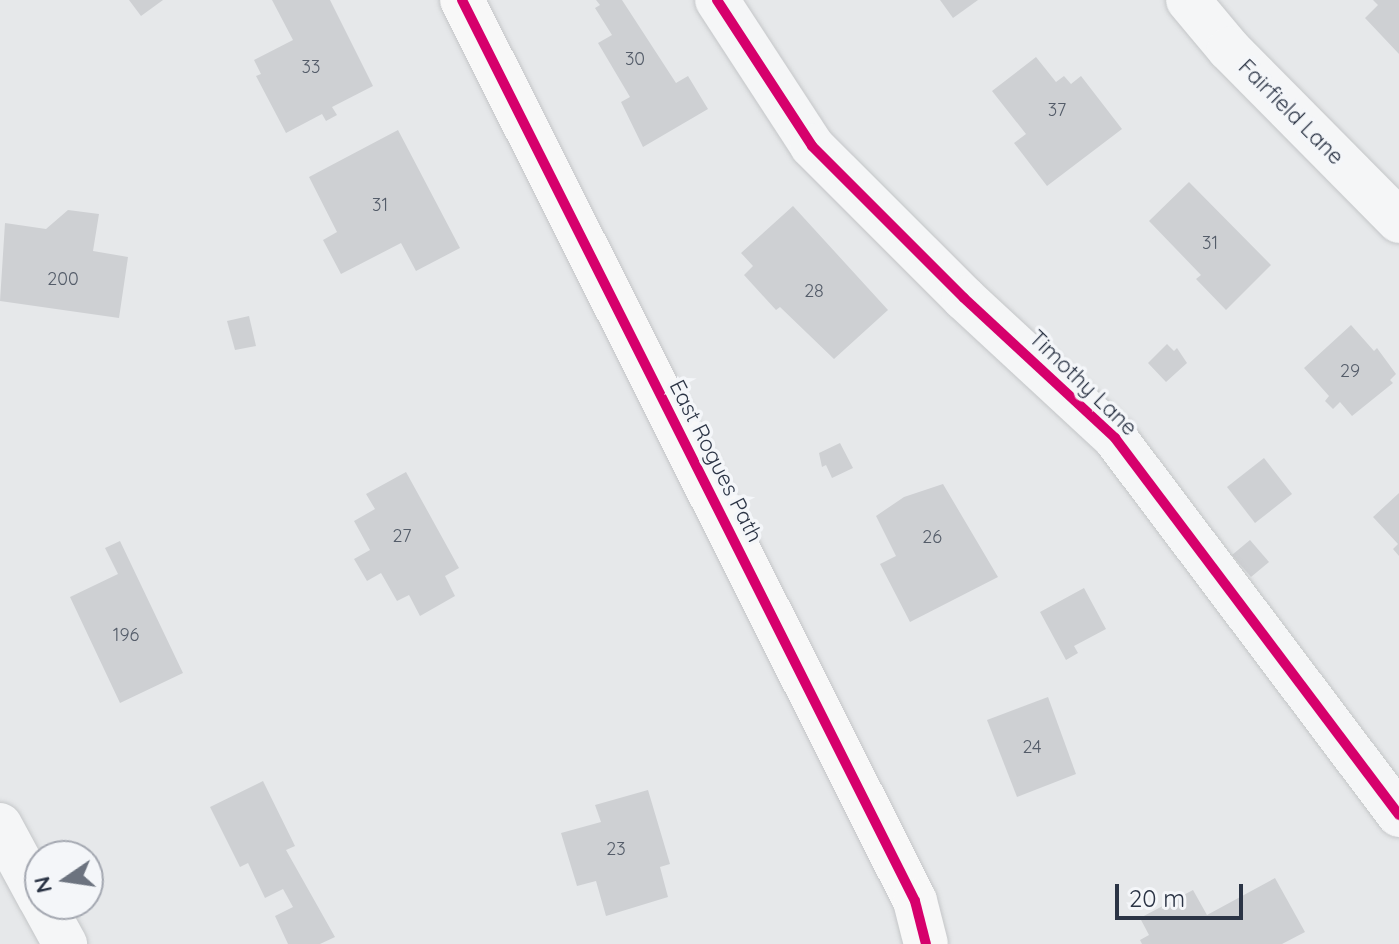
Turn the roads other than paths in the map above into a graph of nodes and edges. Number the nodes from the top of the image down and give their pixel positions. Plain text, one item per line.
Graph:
1 (462, 0) edge
2 (717, 0) edge
3 (1188, 0) edge
4 (1399, 221) edge
5 (1399, 815) edge
6 (0, 825) edge
7 (24, 869) edge
8 (52, 920) edge
9 (65, 944) edge
10 (926, 944) edge

1 - 10 street, East Rogues Path
2 - 5 street, Timothy Lane
3 - 4 street, Fairfield Lane
6 - 7 street
8 - 9 street

